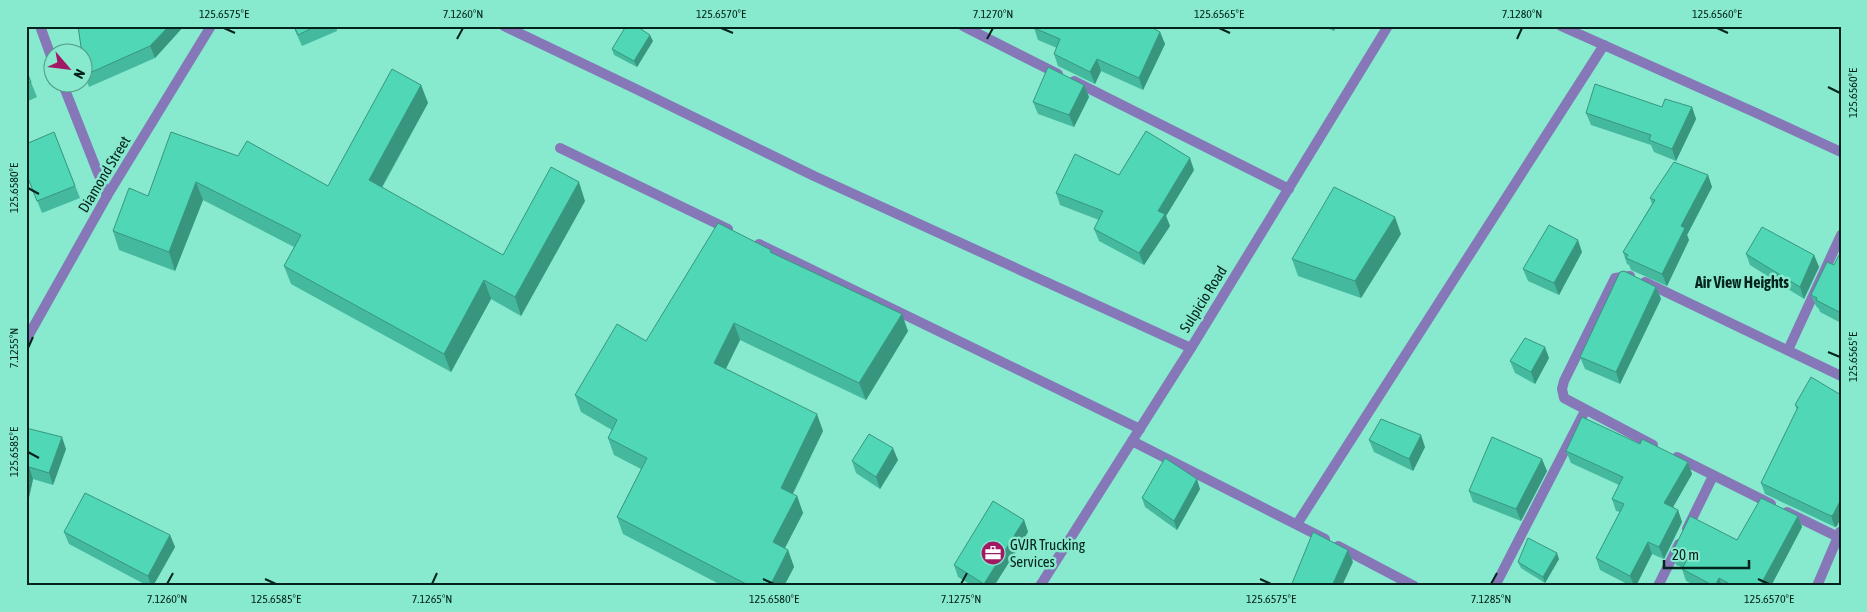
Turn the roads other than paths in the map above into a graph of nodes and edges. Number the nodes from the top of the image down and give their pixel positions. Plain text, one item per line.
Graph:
1 (40, 26) edge
2 (211, 26) edge
3 (504, 26) edge
4 (963, 26) edge
5 (1388, 26) edge
6 (1560, 26) edge
7 (46, 42) edge
8 (1604, 45) junction
9 (66, 92) edge
10 (560, 148) dead end
11 (1841, 152) edge
12 (1289, 189) junction
13 (107, 196) junction
14 (1841, 235) edge
15 (26, 340) edge
16 (1191, 348) junction
17 (1788, 350) junction
18 (1841, 376) edge
19 (1585, 410) junction
20 (1140, 429) junction
21 (1132, 441) junction
22 (1713, 476) junction
23 (1297, 524) junction
24 (1840, 534) edge
25 (1040, 586) edge
26 (1414, 586) edge
27 (1495, 586) edge
28 (1658, 586) edge
29 (1817, 586) edge

1 - 7 street
2 - 13 street, Diamond Street
3 - 16 street
4 - 12 street
5 - 12 street, Sulpicio Road
6 - 8 street
8 - 11 street
8 - 23 street
9 - 13 street
10 - 20 street
12 - 16 street, Sulpicio Road
13 - 15 street, Diamond Street
14 - 17 street
16 - 20 street, Sulpicio Road
17 - 18 street
17 - 19 street
19 - 22 street
19 - 27 street
20 - 21 street, Sulpicio Road
21 - 23 street
21 - 25 street, Sulpicio Road
22 - 24 street
22 - 28 street
23 - 26 street
24 - 29 street

